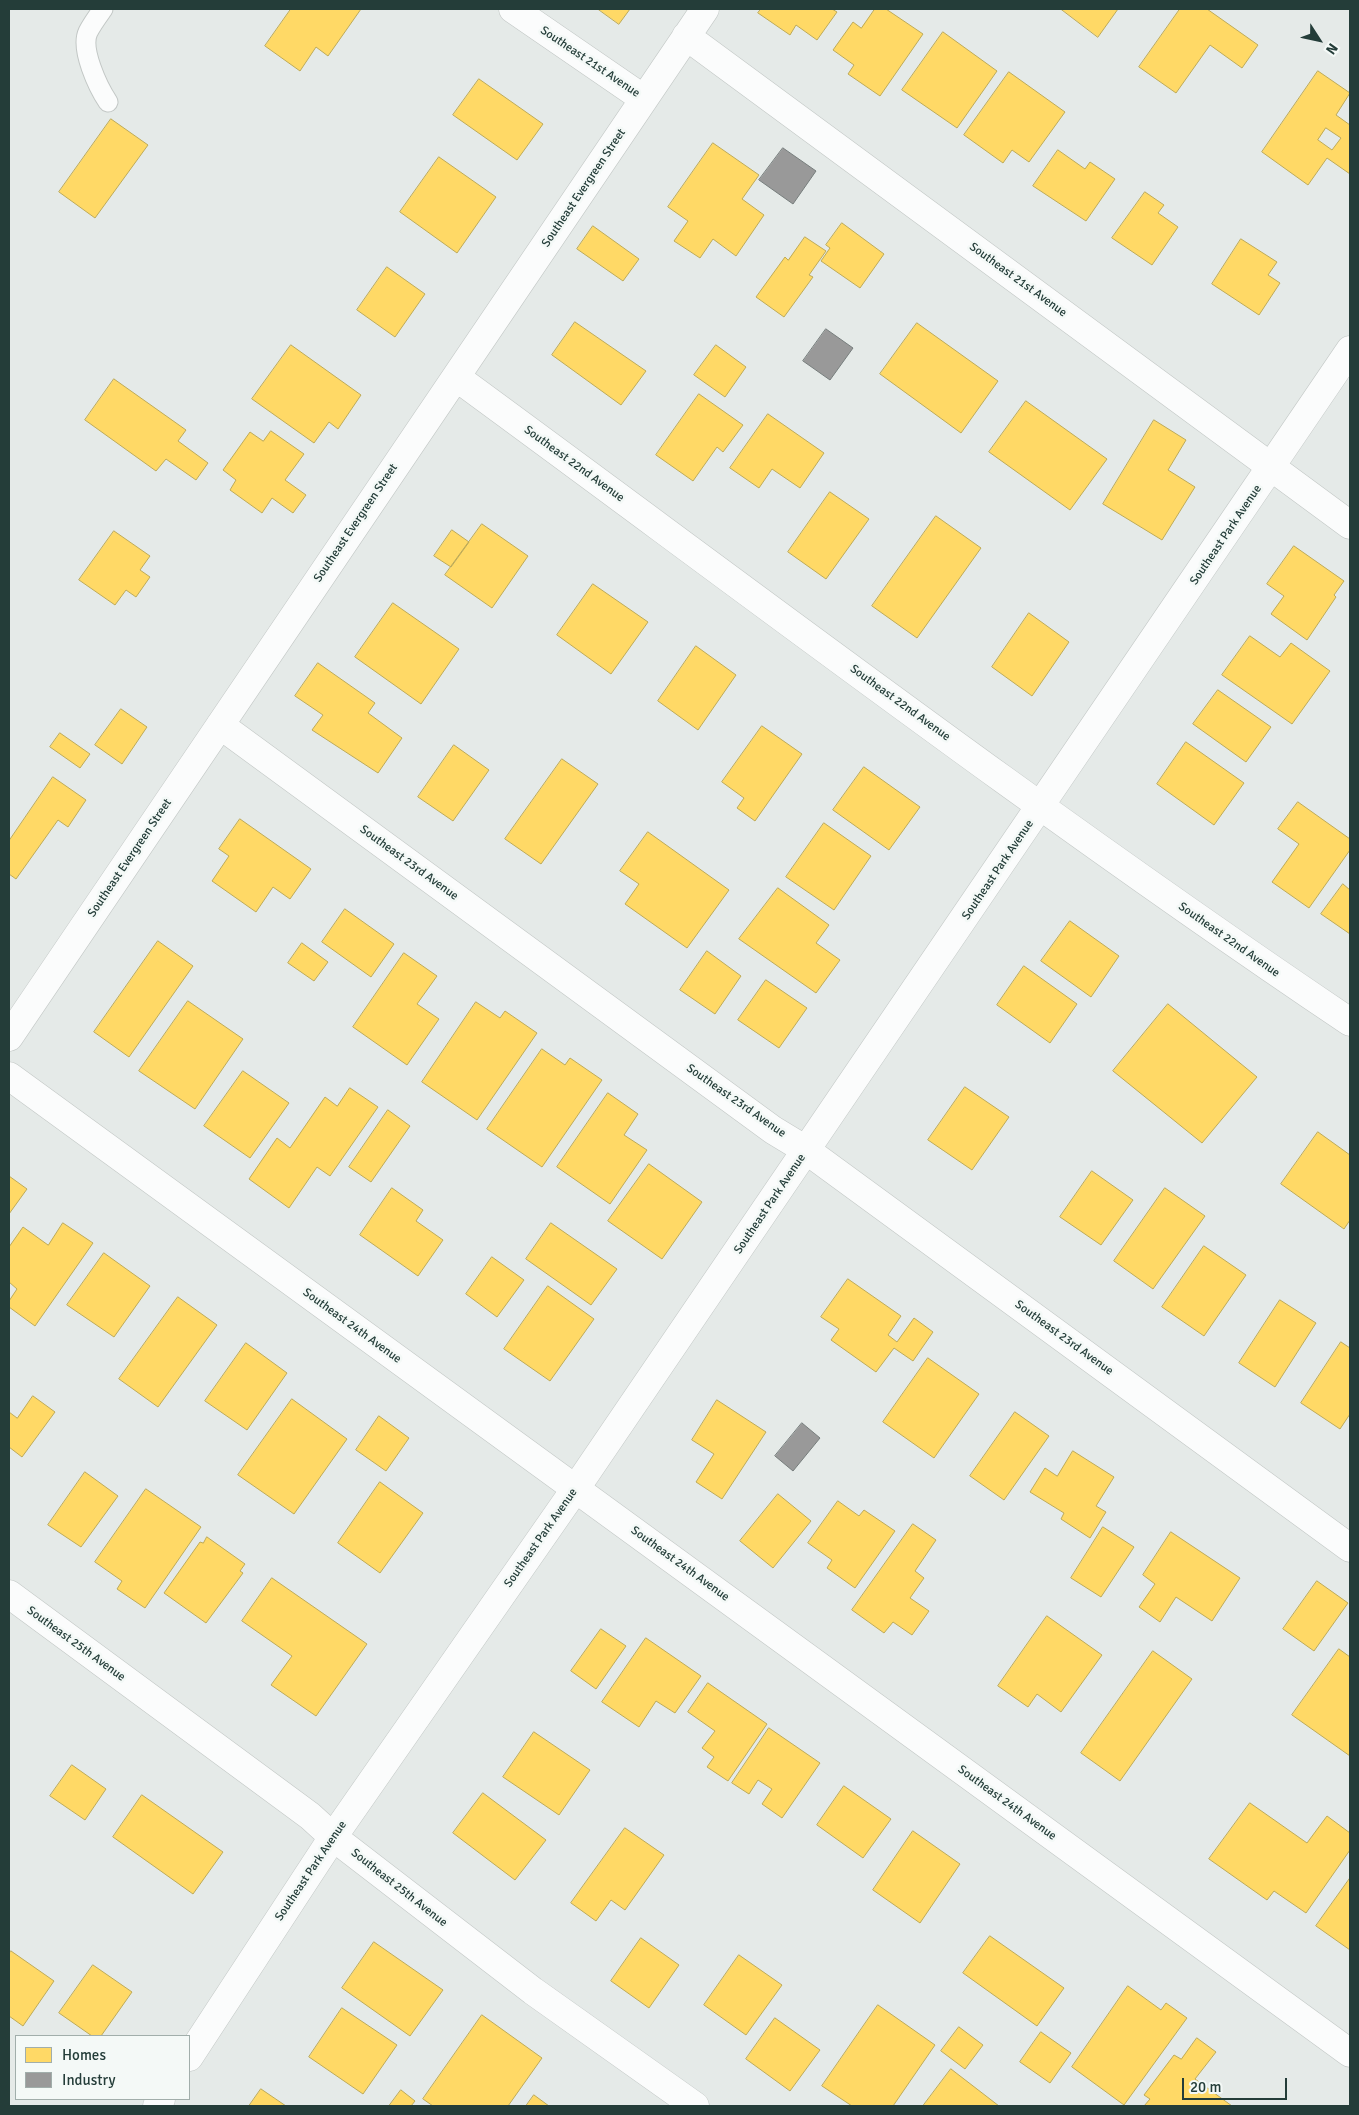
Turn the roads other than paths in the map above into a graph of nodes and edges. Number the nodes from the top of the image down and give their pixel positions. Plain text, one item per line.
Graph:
1 (103, 9) edge
2 (512, 9) edge
3 (705, 9) edge
4 (686, 36) junction
5 (644, 99) junction
6 (108, 102) dead end
7 (1350, 350) edge
8 (456, 377) junction
9 (1272, 467) junction
10 (1350, 524) edge
11 (220, 725) junction
12 (1041, 807) junction
13 (1350, 1022) edge
14 (9, 1037) edge
15 (9, 1076) edge
16 (806, 1150) junction
17 (576, 1488) junction
18 (1350, 1548) edge
19 (9, 1594) edge
20 (333, 1837) junction
21 (1350, 2053) edge
22 (190, 2055) edge
23 (695, 2106) edge

1 - 6 lane
2 - 5 street, Southeast 21st Avenue
3 - 4 street, Southeast Evergreen Street
4 - 5 street, Southeast Evergreen Street
4 - 9 street, Southeast 21st Avenue
5 - 8 street, Southeast Evergreen Street
7 - 9 street, Southeast Park Avenue
8 - 11 street, Southeast Evergreen Street
8 - 12 street, Southeast 22nd Avenue
9 - 10 street, Southeast 21st Avenue
9 - 12 street, Southeast Park Avenue
11 - 14 street, Southeast Evergreen Street
11 - 16 street, Southeast 23rd Avenue
12 - 13 street, Southeast 22nd Avenue
12 - 16 street, Southeast Park Avenue
15 - 17 street, Southeast 24th Avenue
16 - 17 street, Southeast Park Avenue
16 - 18 street, Southeast 23rd Avenue
17 - 20 street, Southeast Park Avenue
17 - 21 street, Southeast 24th Avenue
19 - 20 street, Southeast 25th Avenue
20 - 22 street, Southeast Park Avenue
20 - 23 street, Southeast 25th Avenue

